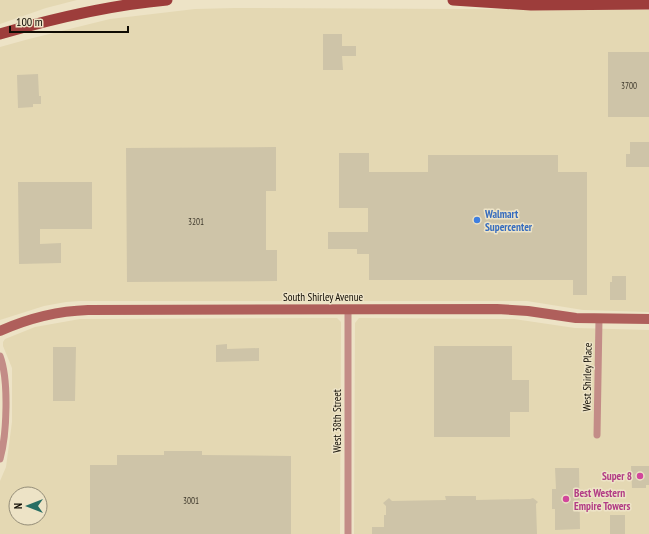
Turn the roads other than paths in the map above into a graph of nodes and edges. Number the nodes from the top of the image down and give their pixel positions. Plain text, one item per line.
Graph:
1 (167, 0) edge
2 (453, 0) edge
3 (580, 3) edge
4 (649, 4) edge
5 (0, 34) edge
6 (348, 309) junction
7 (599, 319) junction
8 (649, 319) edge
9 (0, 332) edge
10 (0, 356) edge
11 (597, 435) dead end
12 (0, 459) edge
13 (348, 534) edge

1 - 5 main road
2 - 3 main road
3 - 4 main road
6 - 7 street, South Shirley Avenue
6 - 9 street, South Shirley Avenue
6 - 13 street, West 38th Street
7 - 8 street, South Shirley Avenue
7 - 11 street, West Shirley Place
10 - 12 street

